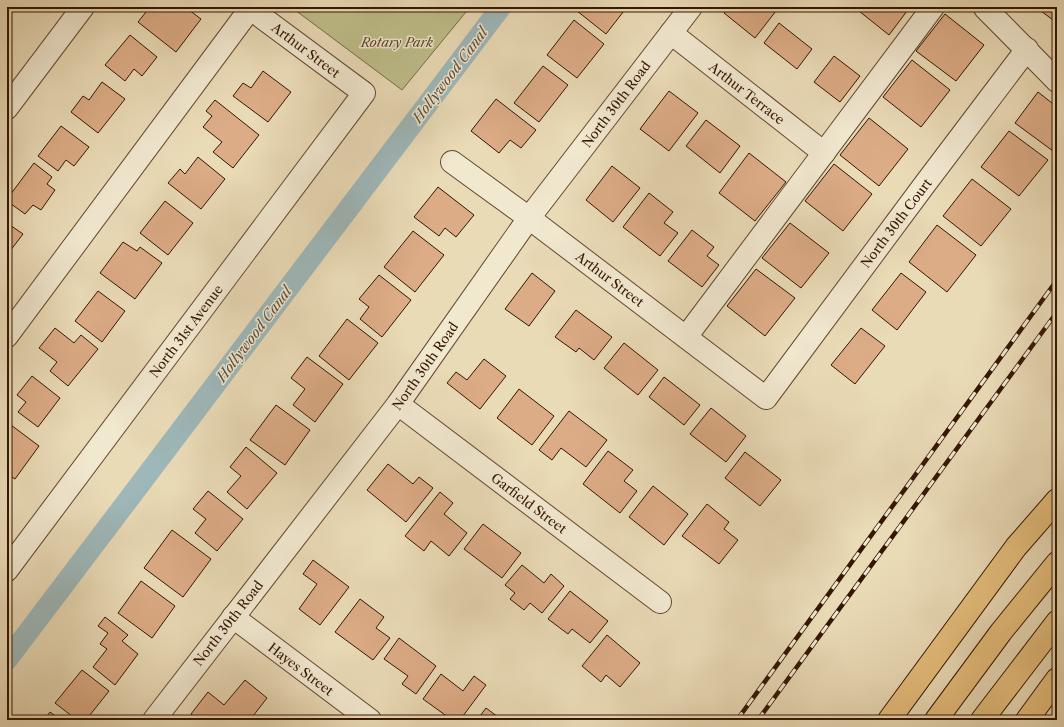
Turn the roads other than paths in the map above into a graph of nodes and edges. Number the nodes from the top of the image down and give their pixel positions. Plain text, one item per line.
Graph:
1 (82, 7) edge
2 (691, 7) edge
3 (933, 7) edge
4 (249, 8) edge
5 (985, 8) edge
6 (671, 34) junction
7 (1027, 49) junction
8 (1057, 81) edge
9 (364, 93) joint
10 (7, 108) edge
11 (824, 153) junction
12 (452, 162) dead end
13 (529, 218) junction
14 (7, 336) edge
15 (686, 337) junction
16 (766, 398) joint
17 (398, 404) junction
18 (1057, 500) edge
19 (1057, 563) edge
20 (7, 570) edge
21 (660, 602) dead end
22 (233, 618) junction
23 (1057, 622) edge
24 (1057, 679) edge
25 (154, 720) edge
26 (370, 720) edge
27 (889, 720) edge
28 (936, 720) edge
29 (982, 720) edge
30 (1027, 720) edge

1 - 10 street
2 - 6 street, North 30th Road
3 - 11 street
4 - 9 street, Arthur Street
4 - 14 street
5 - 7 street
6 - 11 street, Arthur Terrace
6 - 13 street, North 30th Road
7 - 8 street
7 - 16 street, North 30th Court
9 - 20 street, North 31st Avenue
11 - 15 street
12 - 13 street, Arthur Street
13 - 15 street, Arthur Street
13 - 17 street, North 30th Road
15 - 16 street, Arthur Street
17 - 21 street, Garfield Street
17 - 22 street, North 30th Road
18 - 27 highway
19 - 28 highway
22 - 25 street, North 30th Road
22 - 26 street, Hayes Street
23 - 29 highway
24 - 30 highway

